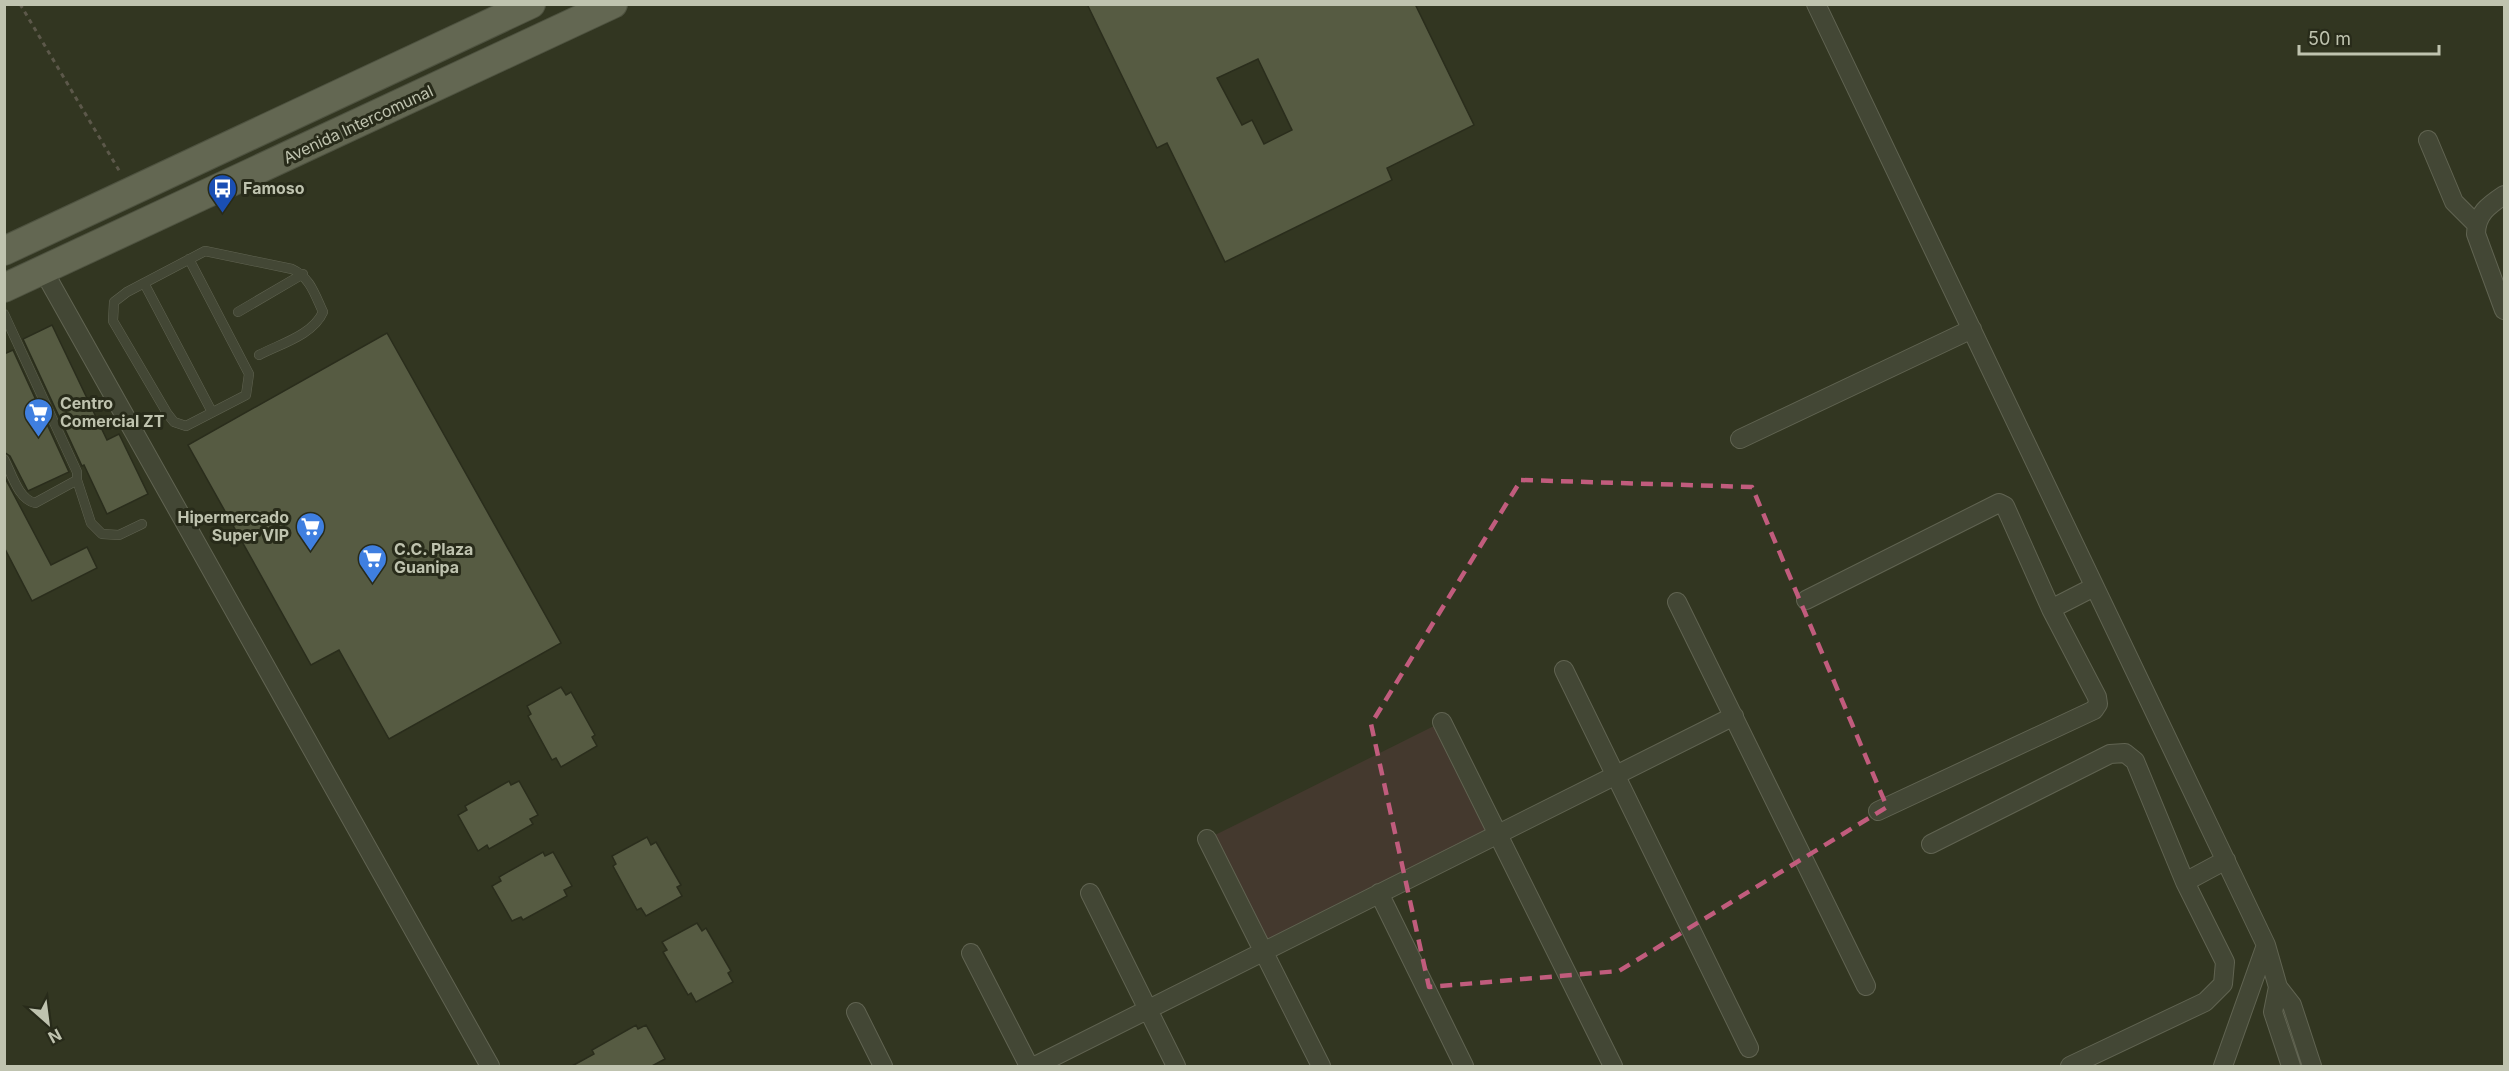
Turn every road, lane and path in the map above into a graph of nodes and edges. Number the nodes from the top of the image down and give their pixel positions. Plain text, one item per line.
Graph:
1 (20, 4) edge
2 (531, 4) edge
3 (613, 4) edge
4 (1816, 4) edge
5 (2428, 140) dead end
6 (131, 192) junction
7 (2505, 195) edge
8 (2476, 224) junction
9 (4, 251) edge
10 (189, 259) junction
11 (43, 270) junction
12 (303, 274) junction
13 (144, 283) junction
14 (4, 288) edge
15 (2505, 310) edge
16 (238, 312) dead end
17 (4, 314) edge
18 (1972, 329) junction
19 (8, 330) edge
20 (259, 355) dead end
21 (213, 412) junction
22 (1740, 439) dead end
23 (4, 459) edge
24 (76, 480) junction
25 (141, 524) dead end
26 (2094, 586) junction
27 (1806, 600) dead end
28 (1677, 602) dead end
29 (2051, 609) junction
30 (1564, 670) dead end
31 (1734, 716) junction
32 (1442, 722) dead end
33 (1616, 775) junction
34 (1878, 811) dead end
35 (1499, 835) junction
36 (1207, 839) dead end
37 (1930, 844) dead end
38 (2226, 860) junction
39 (2185, 882) junction
40 (1090, 893) dead end
41 (1379, 893) junction
42 (2266, 945) junction
43 (1263, 952) junction
44 (971, 953) dead end
45 (1866, 986) dead end
46 (2278, 987) junction
47 (1148, 1009) junction
48 (856, 1012) dead end
49 (1749, 1048) dead end
50 (490, 1066) edge
51 (884, 1066) edge
52 (1029, 1066) edge
53 (1035, 1066) edge
54 (1176, 1066) edge
55 (1321, 1066) edge
56 (1464, 1066) edge
57 (1613, 1066) edge
58 (2070, 1066) edge
59 (2223, 1066) edge
60 (2291, 1066) edge
61 (2313, 1066) edge

1 - 6 path
2 - 6 main road
3 - 11 main road, Avenida Intercomunal
4 - 18 street
5 - 8 street
6 - 9 main road
7 - 8 street
8 - 15 street
10 - 12 lane
10 - 13 lane
10 - 21 lane
11 - 14 main road, Avenida Intercomunal
11 - 50 street
12 - 16 lane
12 - 20 lane
13 - 21 lane
13 - 21 lane
17 - 19 lane
18 - 22 street
18 - 26 street
19 - 24 lane
23 - 24 lane
24 - 25 lane
26 - 29 street
26 - 38 street
27 - 29 street
28 - 31 street
29 - 34 street
30 - 33 street
31 - 33 street
31 - 45 street
32 - 35 street
33 - 35 street
33 - 49 street
35 - 41 street
35 - 57 street
36 - 43 street
37 - 39 street
38 - 39 street
38 - 42 street
39 - 58 street
40 - 47 street
41 - 43 street
41 - 56 street
42 - 46 street
42 - 59 street
43 - 47 street
43 - 55 street
44 - 52 street
46 - 60 street
46 - 61 street
47 - 53 street
47 - 54 street
48 - 51 street

